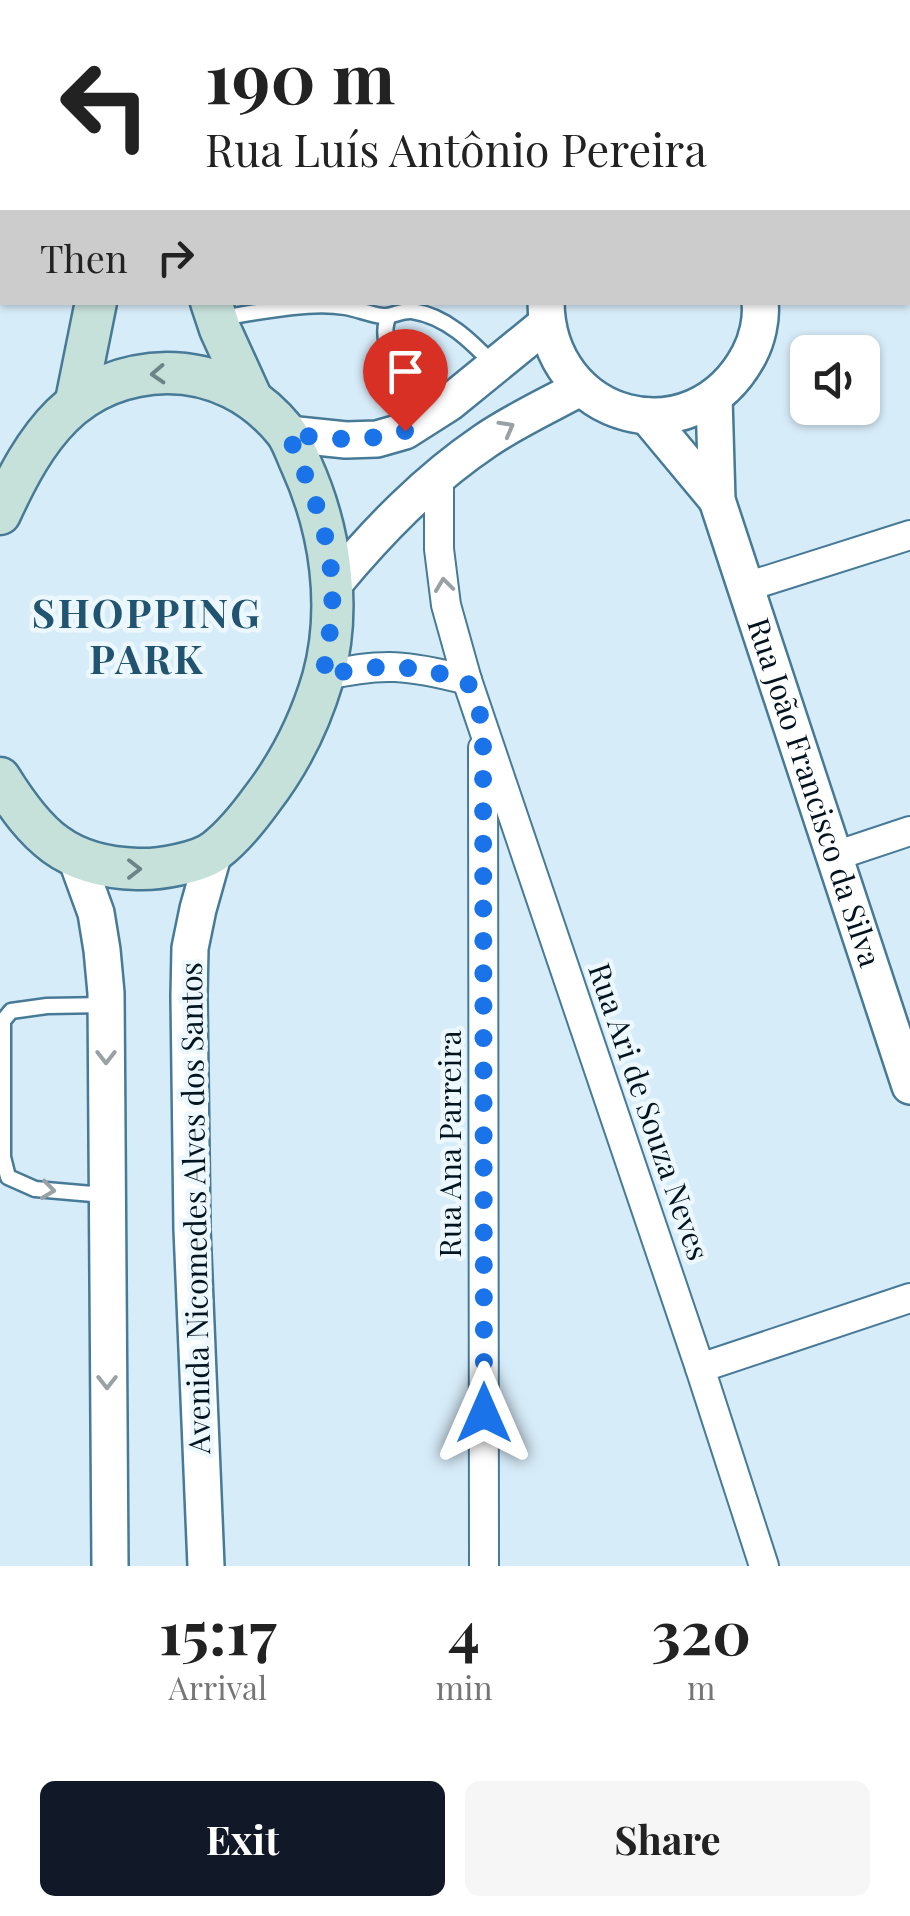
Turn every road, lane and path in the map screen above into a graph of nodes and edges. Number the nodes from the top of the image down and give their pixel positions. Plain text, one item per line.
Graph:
1 (95, 305) edge
2 (764, 305) edge
3 (214, 310) edge
4 (546, 313) edge
5 (388, 317) junction
6 (494, 365) junction
7 (580, 388) junction
8 (251, 396) junction
9 (714, 398) junction
10 (76, 401) junction
11 (436, 411) junction
12 (647, 416) junction
13 (288, 434) junction
14 (439, 476) junction
15 (717, 500) junction
16 (0, 514) edge
17 (910, 535) edge
18 (332, 584) junction
19 (746, 588) junction
20 (323, 676) junction
21 (467, 680) junction
22 (483, 723) junction
23 (7, 800) edge
24 (910, 831) edge
25 (214, 852) junction
26 (835, 856) junction
27 (76, 858) junction
28 (106, 1004) junction
29 (910, 1086) edge
30 (106, 1195) junction
31 (910, 1298) edge
32 (700, 1368) junction
33 (110, 1566) edge
34 (206, 1566) edge
35 (484, 1566) edge
36 (764, 1566) edge

1 - 10 main road
2 - 9 street
3 - 5 lane
3 - 8 main road
4 - 6 street
4 - 7 street
5 - 6 lane
5 - 11 lane
6 - 11 street
7 - 12 street
14 -> 7 street
8 -> 10 main road
8 - 13 main road
9 - 12 street
9 - 15 street, Rua João Francisco da Silva
10 - 16 main road
11 - 13 street
12 - 15 street, Rua João Francisco da Silva
13 - 18 main road
14 - 18 street
21 -> 14 street, Rua Ari de Souza Neves
15 - 19 street, Rua João Francisco da Silva
17 - 19 street
18 - 20 main road
19 - 26 street, Rua João Francisco da Silva
20 - 21 street
20 - 25 main road
21 - 22 street, Rua Ari de Souza Neves
22 - 32 street, Rua Ari de Souza Neves
22 - 35 street, Rua Ana Parreira
23 - 27 main road
24 - 26 street
27 -> 25 main road
25 - 34 street, Avenida Nicomedes Alves dos Santos
26 - 29 street, Rua João Francisco da Silva
27 - 28 street
28 -> 30 street
28 -> 30 lane
30 -> 33 street
31 - 32 street
32 - 36 street, Rua Ari de Souza Neves

